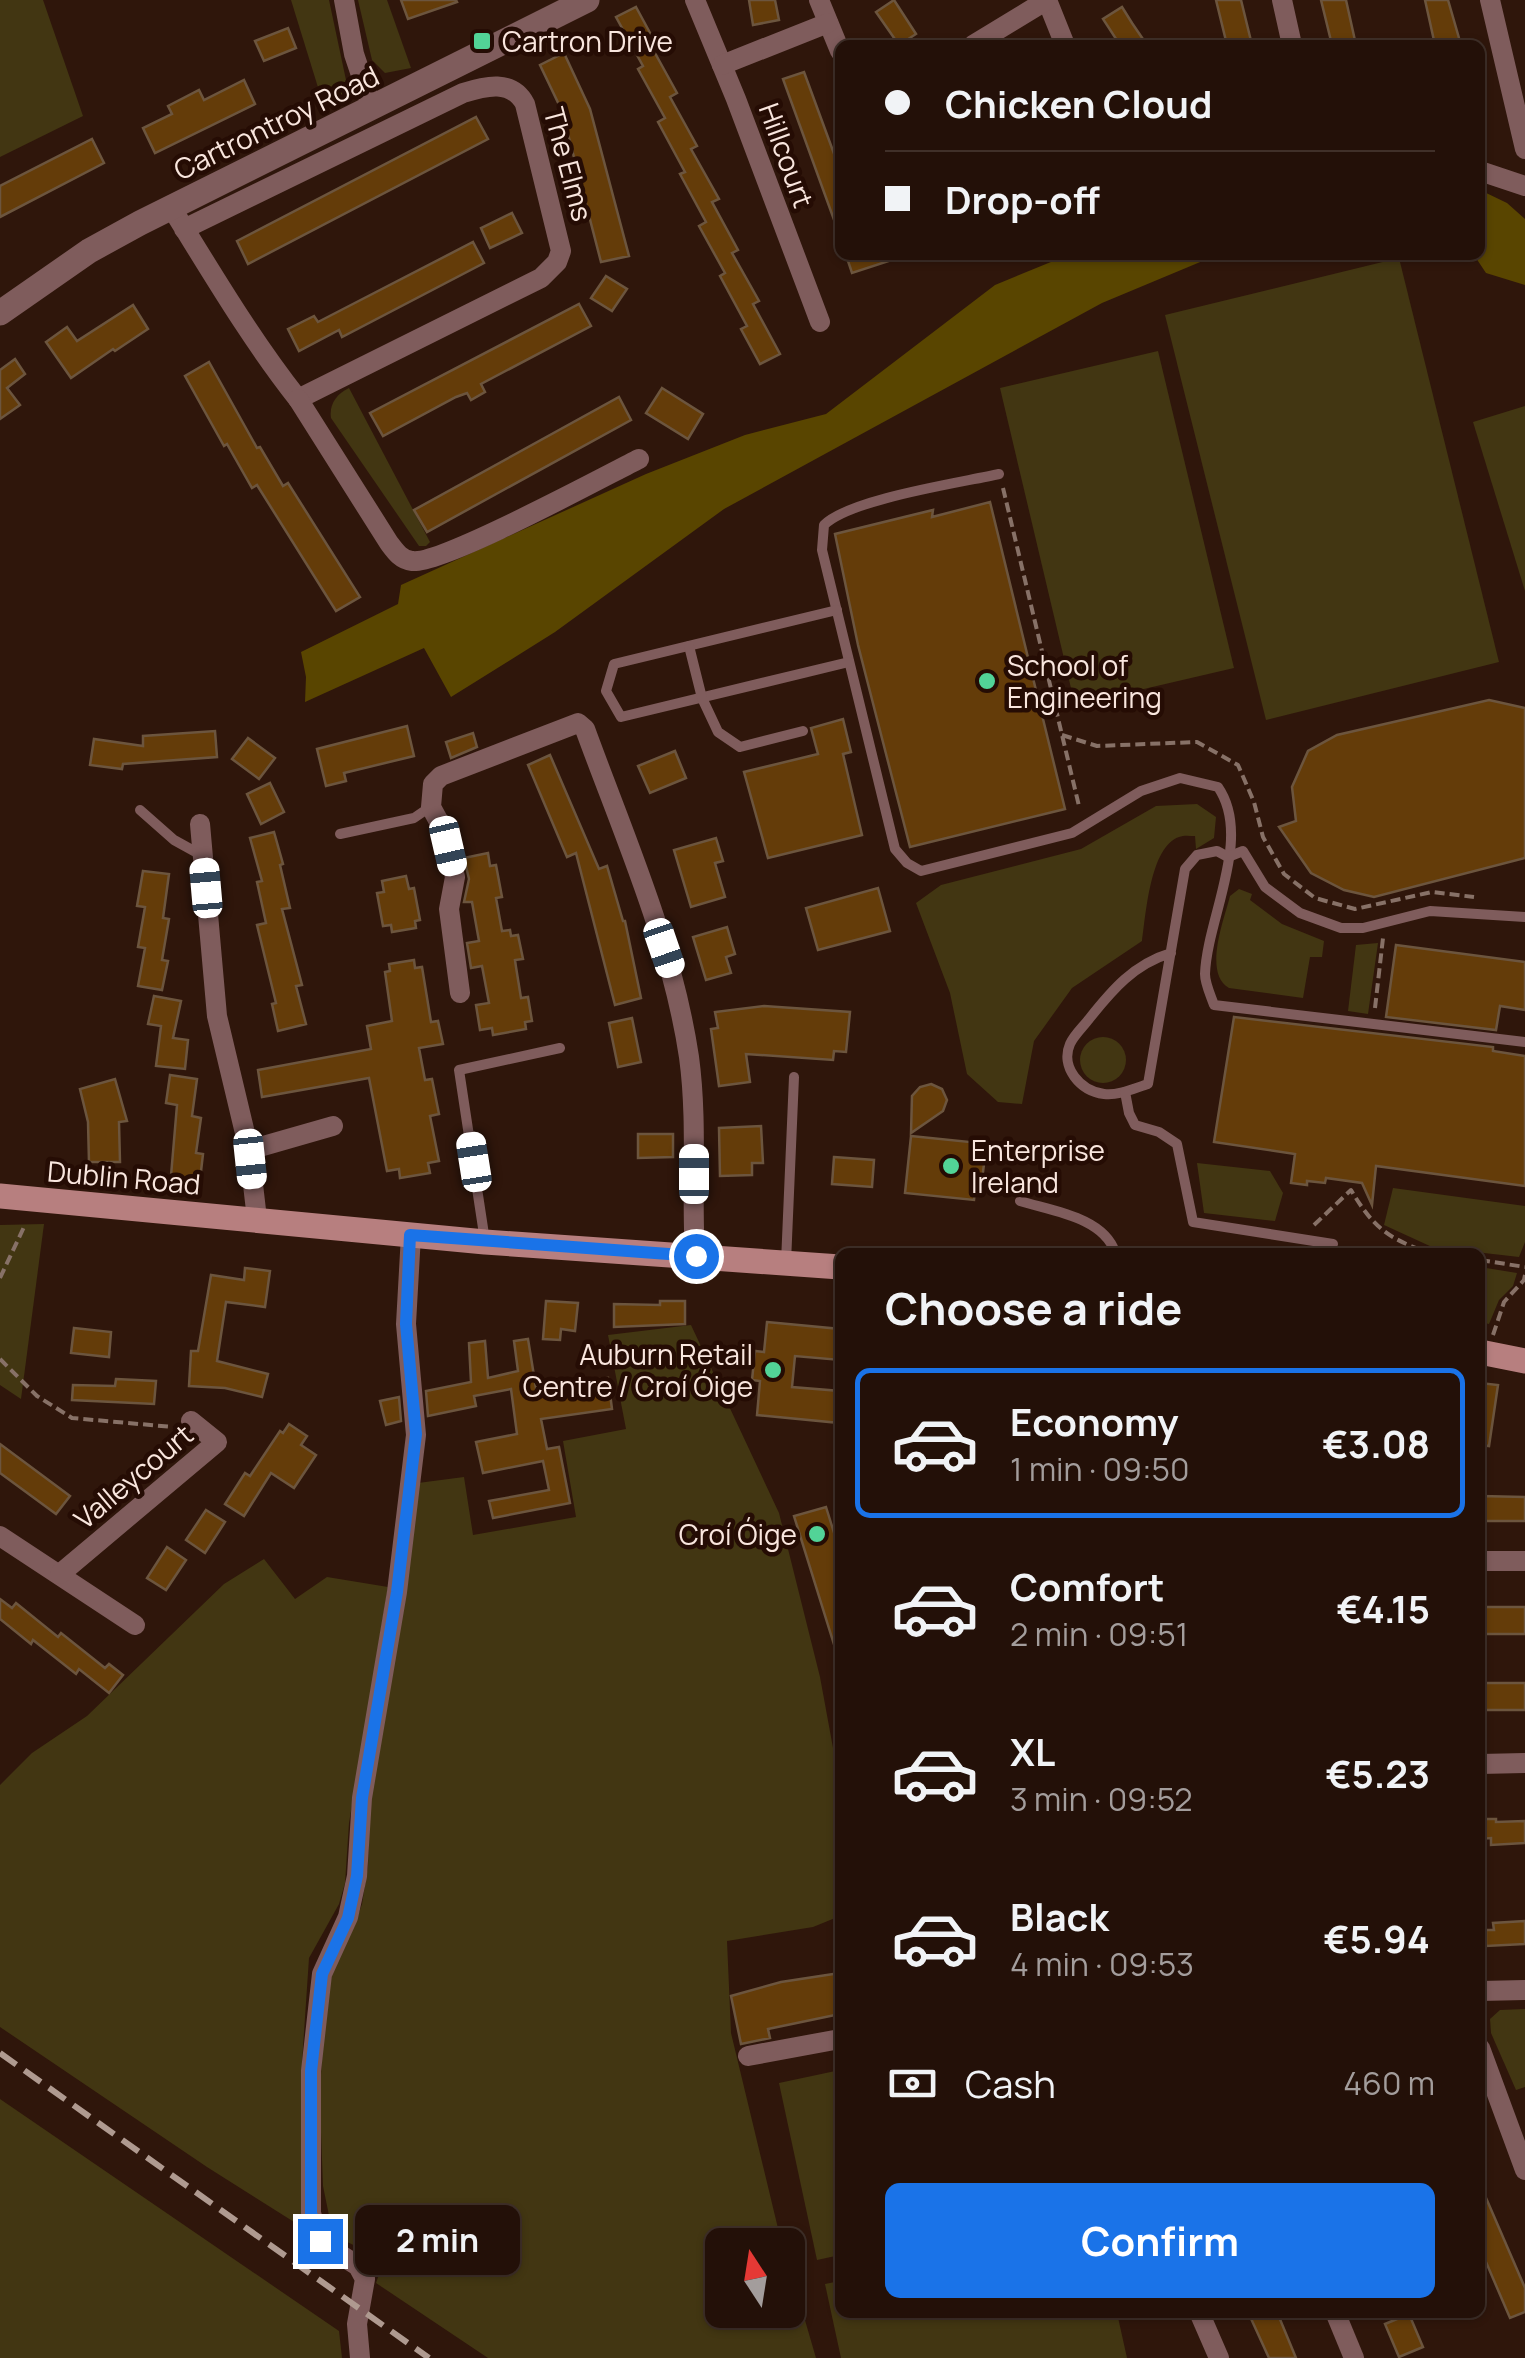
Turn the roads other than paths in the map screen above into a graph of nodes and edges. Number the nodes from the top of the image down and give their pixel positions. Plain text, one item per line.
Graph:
1 (344, 0) edge
2 (587, 0) edge
3 (695, 0) edge
4 (819, 0) edge
5 (1047, 0) edge
6 (1282, 0) edge
7 (1490, 0) edge
8 (828, 23) junction
9 (835, 40) edge
10 (981, 40) edge
11 (1064, 40) edge
12 (1291, 40) edge
13 (722, 65) junction
14 (372, 108) junction
15 (1525, 148) edge
16 (1485, 173) edge
17 (1525, 186) edge
18 (178, 218) junction
19 (0, 312) edge
20 (820, 322) dead end
21 (298, 399) junction
22 (639, 459) dead end
23 (999, 474) road end
24 (836, 610) junction
25 (689, 646) junction
26 (849, 662) junction
27 (702, 698) junction
28 (803, 731) dead end
29 (431, 807) junction
30 (140, 810) dead end
31 (200, 824) dead end
32 (340, 834) dead end
33 (203, 856) junction
34 (1228, 857) junction
35 (1525, 917) edge
36 (1171, 953) junction
37 (460, 993) dead end
38 (1525, 1042) edge
39 (560, 1048) dead end
40 (794, 1077) dead end
41 (1125, 1092) junction
42 (333, 1126) dead end
43 (249, 1150) junction
44 (0, 1196) edge
45 (1020, 1202) dead end
46 (257, 1219) junction
47 (410, 1235) junction
48 (486, 1242) junction
49 (1333, 1244) dead end
50 (1114, 1248) edge
51 (696, 1256) junction
52 (786, 1263) junction
53 (835, 1267) edge
54 (1485, 1353) edge
55 (1525, 1360) edge
56 (191, 1420) road end
57 (0, 1536) edge
58 (1485, 1562) edge
59 (1525, 1562) edge
60 (60, 1574) junction
61 (135, 1625) dead end
62 (1525, 1763) edge
63 (1485, 1764) edge
64 (1485, 1990) edge
65 (1525, 1990) edge
66 (835, 2040) edge
67 (748, 2056) dead end
68 (1485, 2062) edge
69 (1525, 2170) edge
70 (1202, 2318) edge
71 (1337, 2318) edge
72 (360, 2358) edge
73 (1220, 2358) edge
74 (1354, 2358) edge

1 - 14 street
2 - 14 street, Cartrontroy Road
3 - 13 street, Hillcourt
4 - 8 street
5 - 10 street
5 - 11 street
6 - 12 street
7 - 15 street
8 - 9 street
8 - 13 street
13 - 20 street, Hillcourt
14 - 18 street, Cartrontroy Road
16 - 17 street
18 - 19 street, Cartrontroy Road
18 - 21 street
18 - 21 street, The Elms
21 - 22 street
23 - 24 lane
24 - 25 lane
24 - 26 lane
25 - 27 lane
25 - 27 lane
26 - 27 lane
26 - 34 lane
27 - 28 lane
29 - 32 lane
29 - 37 street
29 - 51 street
30 - 33 lane
31 - 33 street
33 - 43 street
34 - 35 lane
34 - 36 lane
34 - 38 lane
36 - 41 lane
36 - 41 lane
39 - 48 lane
40 - 52 lane
41 - 49 lane
42 - 43 street
43 - 46 street
44 - 46 main road, Dublin Road
45 - 50 lane
46 - 47 main road, Dublin Road
47 - 48 main road, Dublin Road
47 - 72 street
48 - 51 main road, Dublin Road
51 - 52 main road, Dublin Road
52 - 53 main road, Dublin Road
54 - 55 main road
56 - 60 street, Valleycourt
57 - 60 street
58 - 59 street
60 - 61 street
62 - 63 street
64 - 65 street
66 - 67 street
68 - 69 street
70 - 73 street
71 - 74 street

